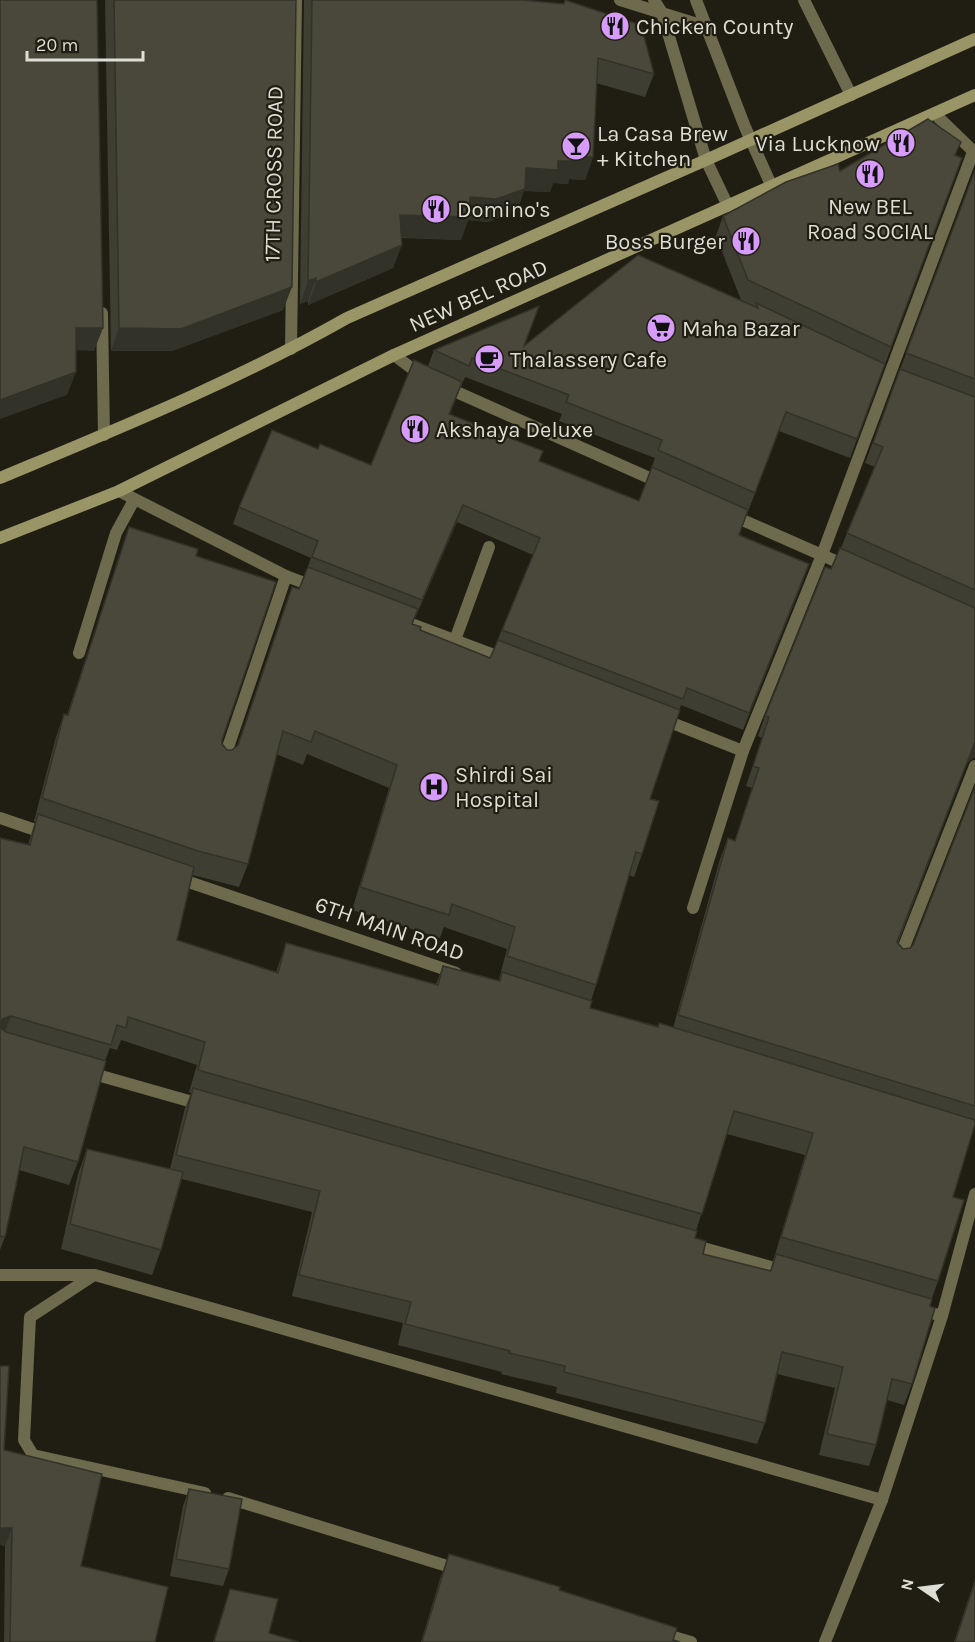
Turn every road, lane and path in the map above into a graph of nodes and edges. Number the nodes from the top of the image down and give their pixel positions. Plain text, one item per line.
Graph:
1 (296, 0) edge
2 (620, 0) edge
3 (654, 0) edge
4 (696, 0) edge
5 (804, 0) edge
6 (662, 13) junction
7 (707, 27) junction
8 (975, 39) edge
9 (850, 95) junction
10 (975, 95) edge
11 (935, 114) junction
12 (752, 139) junction
13 (974, 153) edge
14 (706, 160) junction
15 (772, 187) junction
16 (728, 206) junction
17 (622, 253) junction
18 (640, 262) edge
19 (102, 305) edge
20 (291, 349) junction
21 (394, 355) junction
22 (104, 435) junction
23 (0, 478) edge
24 (671, 488) edge
25 (119, 491) junction
26 (134, 500) junction
27 (724, 512) edge
28 (0, 538) edge
29 (489, 547) dead end
30 (822, 555) junction
31 (866, 575) edge
32 (286, 576) junction
33 (330, 593) edge
34 (392, 616) edge
35 (455, 640) junction
36 (79, 653) dead end
37 (521, 665) edge
38 (654, 717) edge
39 (743, 751) junction
40 (222, 765) edge
41 (975, 766) edge
42 (0, 818) edge
43 (56, 837) edge
44 (168, 875) edge
45 (693, 908) dead end
46 (898, 962) edge
47 (472, 978) edge
48 (80, 1070) edge
49 (218, 1110) edge
50 (975, 1194) edge
51 (678, 1241) edge
52 (793, 1274) edge
53 (0, 1275) edge
54 (95, 1275) junction
55 (908, 1306) edge
56 (942, 1316) junction
57 (882, 1500) junction
58 (474, 1575) edge
59 (645, 1628) edge
60 (691, 1642) edge
61 (825, 1642) edge

1 - 20 street, 17TH CROSS ROAD
2 - 6 street
3 - 6 street
4 - 7 street
5 - 9 street
6 - 7 street
6 - 14 street
7 - 12 street
8 - 9 main road, NEW BEL ROAD
9 - 12 main road, NEW BEL ROAD
10 - 11 main road, NEW BEL ROAD
11 - 13 street
11 - 15 main road, NEW BEL ROAD
12 - 14 main road, NEW BEL ROAD
12 - 15 street
13 - 30 street
14 - 16 street
14 - 20 main road, NEW BEL ROAD
15 - 16 main road, NEW BEL ROAD
16 - 17 main road, NEW BEL ROAD
17 - 18 street
17 - 21 main road, NEW BEL ROAD
19 - 22 street
20 - 22 main road, NEW BEL ROAD
21 - 24 street
21 - 25 main road, NEW BEL ROAD
22 - 23 main road, NEW BEL ROAD
25 - 26 street
25 - 28 main road, NEW BEL ROAD
26 - 32 street
26 - 36 street
27 - 30 street
29 - 35 street
30 - 31 street
30 - 39 street
32 - 33 street
32 - 40 street
34 - 35 street
35 - 37 street
38 - 39 street
39 - 45 street
41 - 46 street
42 - 43 street
44 - 47 street, 6TH MAIN ROAD
48 - 49 street
50 - 56 street
51 - 52 street
53 - 54 street
54 - 57 street
54 - 58 street
55 - 56 street
56 - 57 street
57 - 61 street
59 - 60 street

